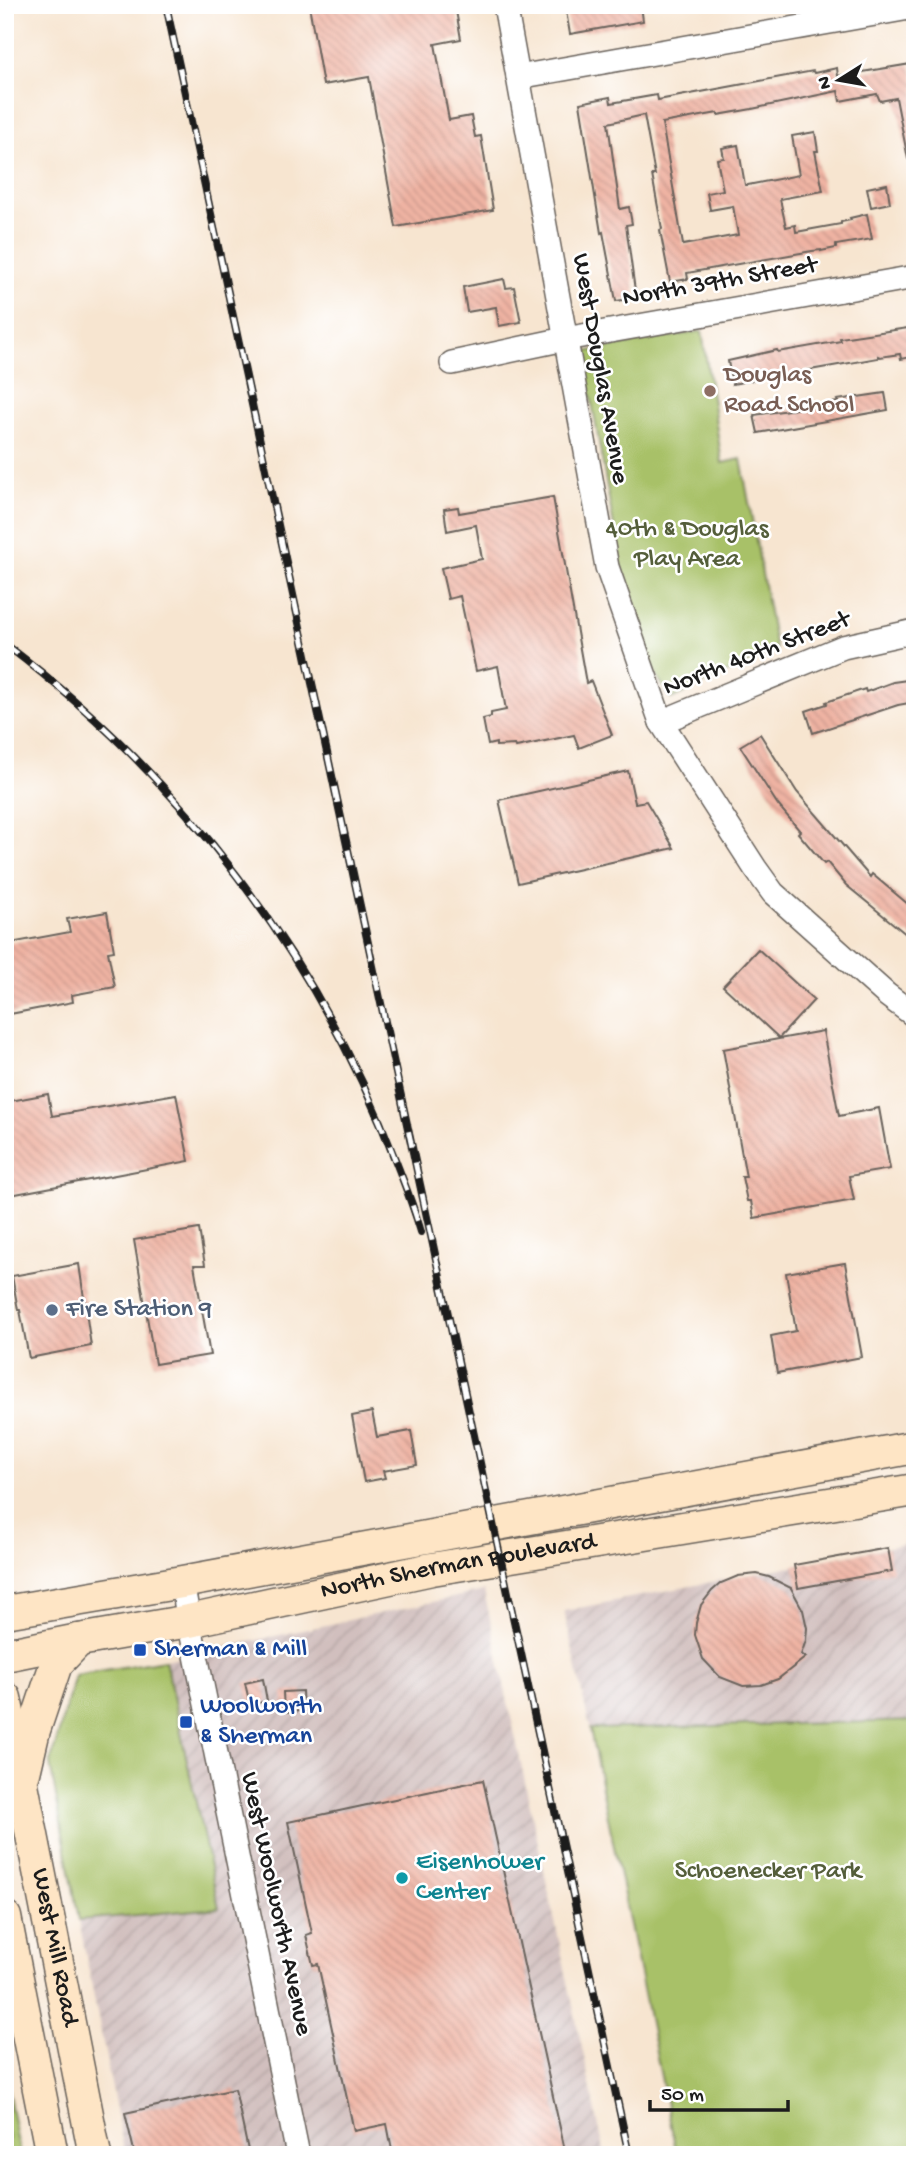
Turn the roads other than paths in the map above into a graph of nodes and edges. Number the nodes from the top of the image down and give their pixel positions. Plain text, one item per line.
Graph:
1 (505, 5) edge
2 (915, 6) edge
3 (518, 78) junction
4 (915, 277) edge
5 (565, 339) junction
6 (452, 363) dead end
7 (915, 631) edge
8 (661, 722) junction
9 (915, 1016) edge
10 (915, 1447) edge
11 (915, 1490) edge
12 (182, 1582) junction
13 (5, 1612) edge
14 (189, 1622) junction
15 (79, 1640) junction
16 (5, 1655) edge
17 (5, 1698) edge
18 (21, 1785) junction
19 (5, 1917) edge
20 (52, 2155) edge
21 (95, 2155) edge
22 (298, 2155) edge

1 - 3 street, West Douglas Avenue
2 - 3 street
3 - 5 street, West Douglas Avenue
4 - 5 street, North 39th Street
5 - 6 street, North 39th Street
5 - 8 street, West Douglas Avenue
7 - 8 street, North 40th Street
8 - 9 street, West Douglas Avenue
10 - 12 main road, North Sherman Boulevard
11 - 14 main road, North Sherman Boulevard
12 - 13 main road, North Sherman Boulevard
12 - 14 street, West Woolworth Avenue
14 - 15 main road, North Sherman Boulevard
14 - 22 street, West Woolworth Avenue
15 - 16 main road, North Sherman Boulevard
15 - 18 main road
17 - 18 main road, West Mill Road
18 - 21 main road, West Mill Road
19 - 20 main road, West Mill Road

